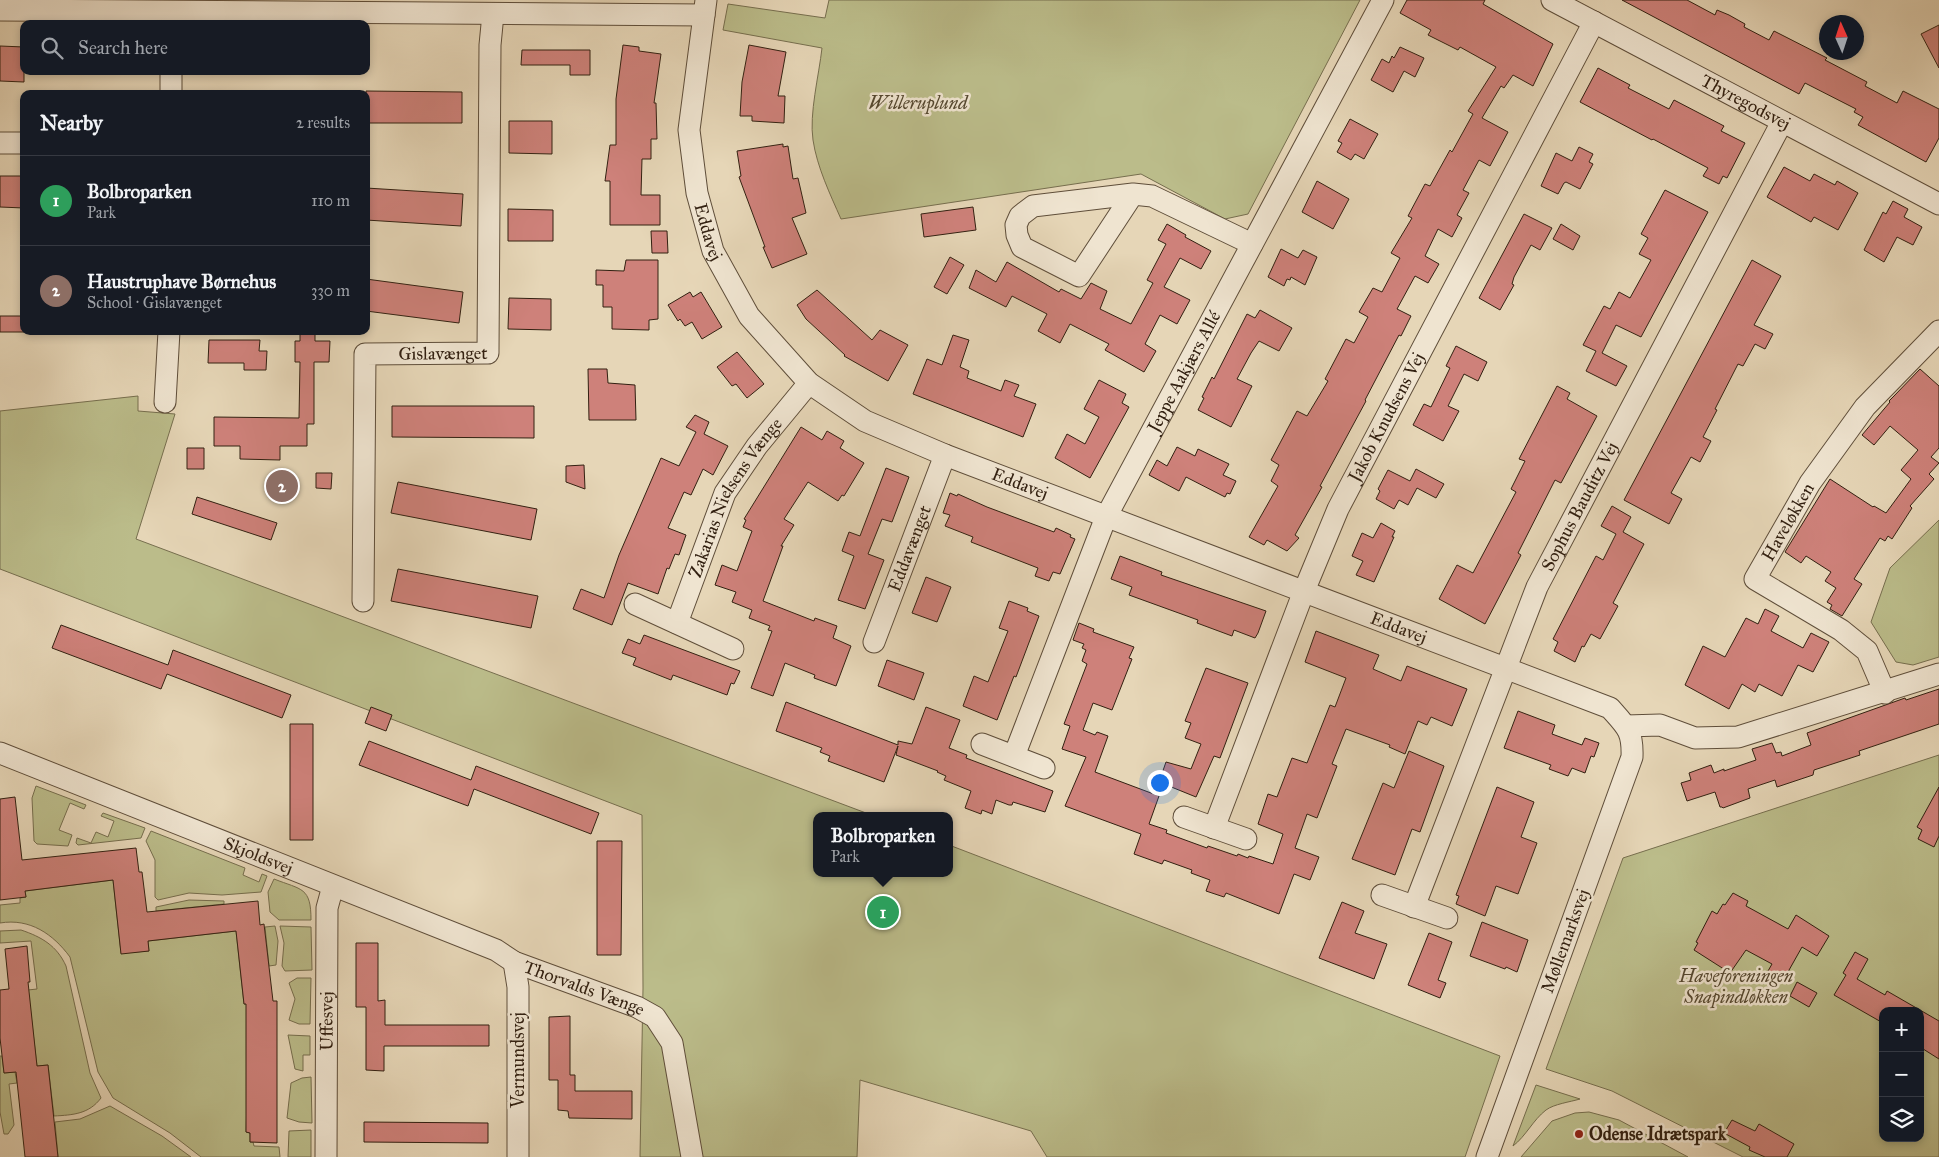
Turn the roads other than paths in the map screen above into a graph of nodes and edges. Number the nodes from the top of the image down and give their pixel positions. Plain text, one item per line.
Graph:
1 (1383, 0) edge
2 (1552, 0) edge
3 (705, 8) edge
4 (0, 10) edge
5 (492, 14) junction
6 (172, 18) edge
7 (1594, 22) junction
8 (172, 75) edge
9 (171, 90) edge
10 (1782, 122) junction
11 (0, 143) edge
12 (20, 143) edge
13 (1133, 194) junction
14 (1939, 204) edge
15 (1252, 244) junction
16 (1939, 331) edge
17 (169, 335) edge
18 (809, 383) junction
19 (165, 402) dead end
20 (945, 455) junction
21 (1106, 517) junction
22 (1304, 591) junction
23 (363, 601) dead end
24 (635, 604) dead end
25 (677, 623) junction
26 (874, 642) dead end
27 (733, 649) dead end
28 (1505, 668) junction
29 (1939, 674) edge
30 (1885, 693) junction
31 (1626, 726) junction
32 (982, 744) dead end
33 (0, 752) edge
34 (1014, 756) junction
35 (1044, 768) dead end
36 (1184, 817) dead end
37 (1214, 828) junction
38 (1246, 840) dead end
39 (333, 886) junction
40 (1382, 895) dead end
41 (1414, 907) junction
42 (1448, 918) dead end
43 (514, 962) junction
44 (326, 1157) edge
45 (518, 1157) edge
46 (692, 1157) edge
47 (1487, 1157) edge

1 - 15 street, Jeppe Aakjærs Allé
2 - 7 street, Thyregodsvej
3 - 5 street
3 - 18 street, Eddavej
4 - 6 street
5 - 6 street
5 - 23 street, Gislavænget
7 - 10 street, Thyregodsvej
7 - 22 street, Jakob Knudsens Vej
8 - 9 street
10 - 14 street, Thyregodsvej
10 - 28 street, Sophus Bauditz Vej
11 - 12 street
13 - 13 street
13 - 15 street
15 - 21 street, Jeppe Aakjærs Allé
16 - 30 street, Haveløkken
17 - 19 street
18 - 20 street, Eddavej
18 - 25 street, Zakarias Nielsens Vænge
20 - 21 street, Eddavej
20 - 26 street, Eddavænget
21 - 22 street, Eddavej
21 - 34 street, Jeppe Aakjærs Allé
22 - 28 street, Eddavej
22 - 37 street, Jakob Knudsens Vej
24 - 25 street
25 - 27 street
28 - 31 street, Eddavej
28 - 41 street, Sophus Bauditz Vej
29 - 30 street
30 - 31 street
31 - 47 street, Møllemarksvej
32 - 34 street
33 - 39 street, Skjoldsvej
34 - 35 street
36 - 37 street
37 - 38 street
39 - 43 street, Skjoldsvej
39 - 44 street, Uffesvej
40 - 41 street
41 - 42 street
43 - 45 street, Vermundsvej
43 - 46 street, Thorvalds Vænge

